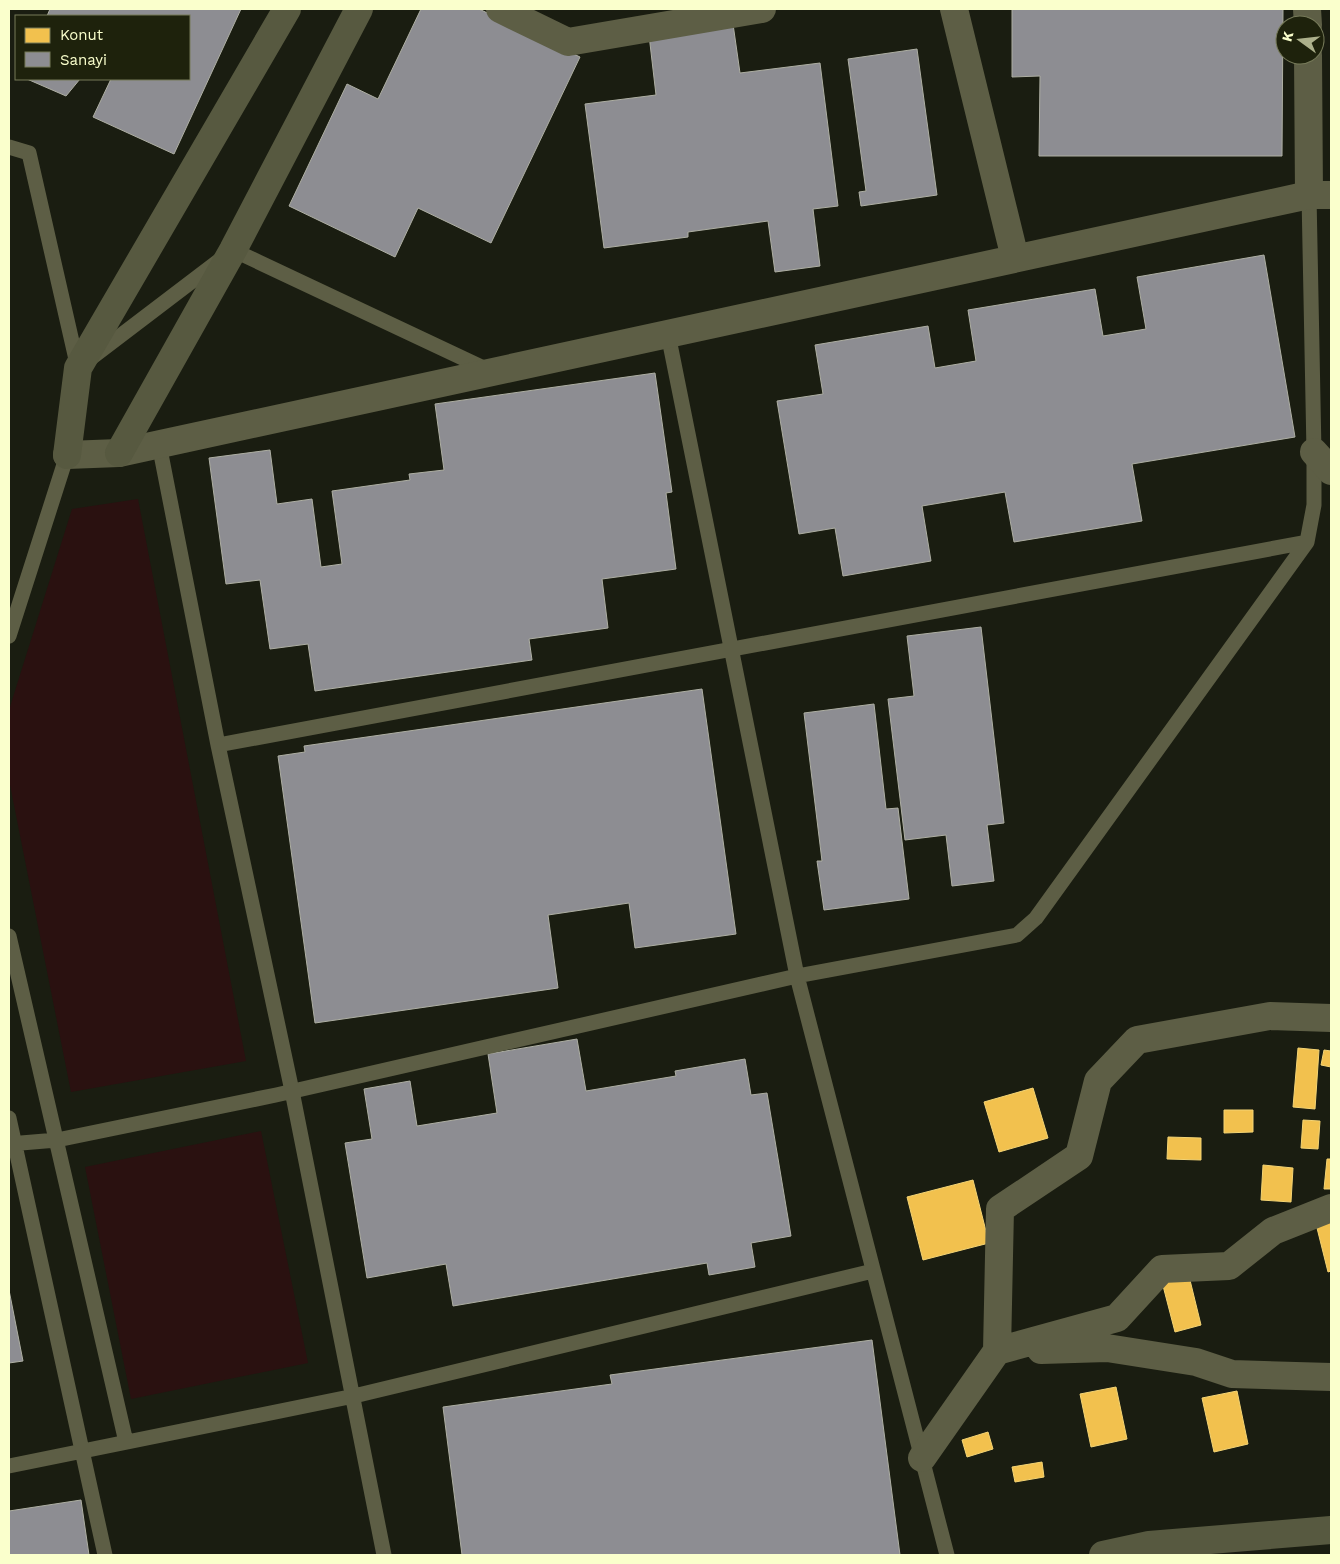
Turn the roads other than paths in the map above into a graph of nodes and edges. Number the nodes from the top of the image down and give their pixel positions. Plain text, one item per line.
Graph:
1 (286, 9) edge
2 (360, 9) edge
3 (500, 9) edge
4 (762, 9) edge
5 (954, 9) edge
6 (1309, 65) edge
7 (9, 147) edge
8 (1320, 195) edge
9 (232, 250) junction
10 (1015, 258) junction
11 (668, 334) junction
12 (78, 368) junction
13 (491, 372) junction
14 (159, 444) junction
15 (119, 453) junction
16 (67, 455) junction
17 (1323, 462) edge
18 (1307, 542) junction
19 (9, 636) edge
20 (731, 650) junction
21 (218, 745) junction
22 (9, 936) edge
23 (797, 976) junction
24 (1331, 1018) edge
25 (292, 1091) junction
26 (9, 1118) edge
27 (57, 1140) junction
28 (11, 1144) edge
29 (1331, 1208) edge
30 (874, 1271) junction
31 (997, 1352) junction
32 (1331, 1377) edge
33 (354, 1396) junction
34 (126, 1442) junction
35 (84, 1451) junction
36 (922, 1458) junction
37 (9, 1466) edge
38 (1331, 1530) edge
39 (105, 1555) edge
40 (384, 1555) edge
41 (947, 1555) edge
42 (1103, 1555) edge

1 - 12 street
2 - 9 street
3 - 4 street
5 - 10 street
6 - 8 street
7 - 12 lane
8 - 10 street
8 - 17 lane
9 - 12 lane
9 - 13 lane
9 - 15 street
10 - 11 street
11 - 13 street
11 - 20 lane
12 - 16 street
13 - 14 street
14 - 15 street
14 - 21 lane
15 - 16 street
16 - 19 lane
17 - 18 lane
18 - 20 lane
18 - 23 lane
20 - 21 lane
20 - 23 lane
21 - 25 lane
22 - 27 lane
23 - 25 lane
23 - 30 lane
24 - 31 street
25 - 27 lane
25 - 33 lane
26 - 28 lane
27 - 28 lane
27 - 34 lane
28 - 35 lane
29 - 31 street
30 - 33 lane
30 - 36 lane
31 - 32 street
31 - 36 street
33 - 34 lane
33 - 40 lane
34 - 35 lane
35 - 37 lane
35 - 39 lane
36 - 41 lane
38 - 42 street

